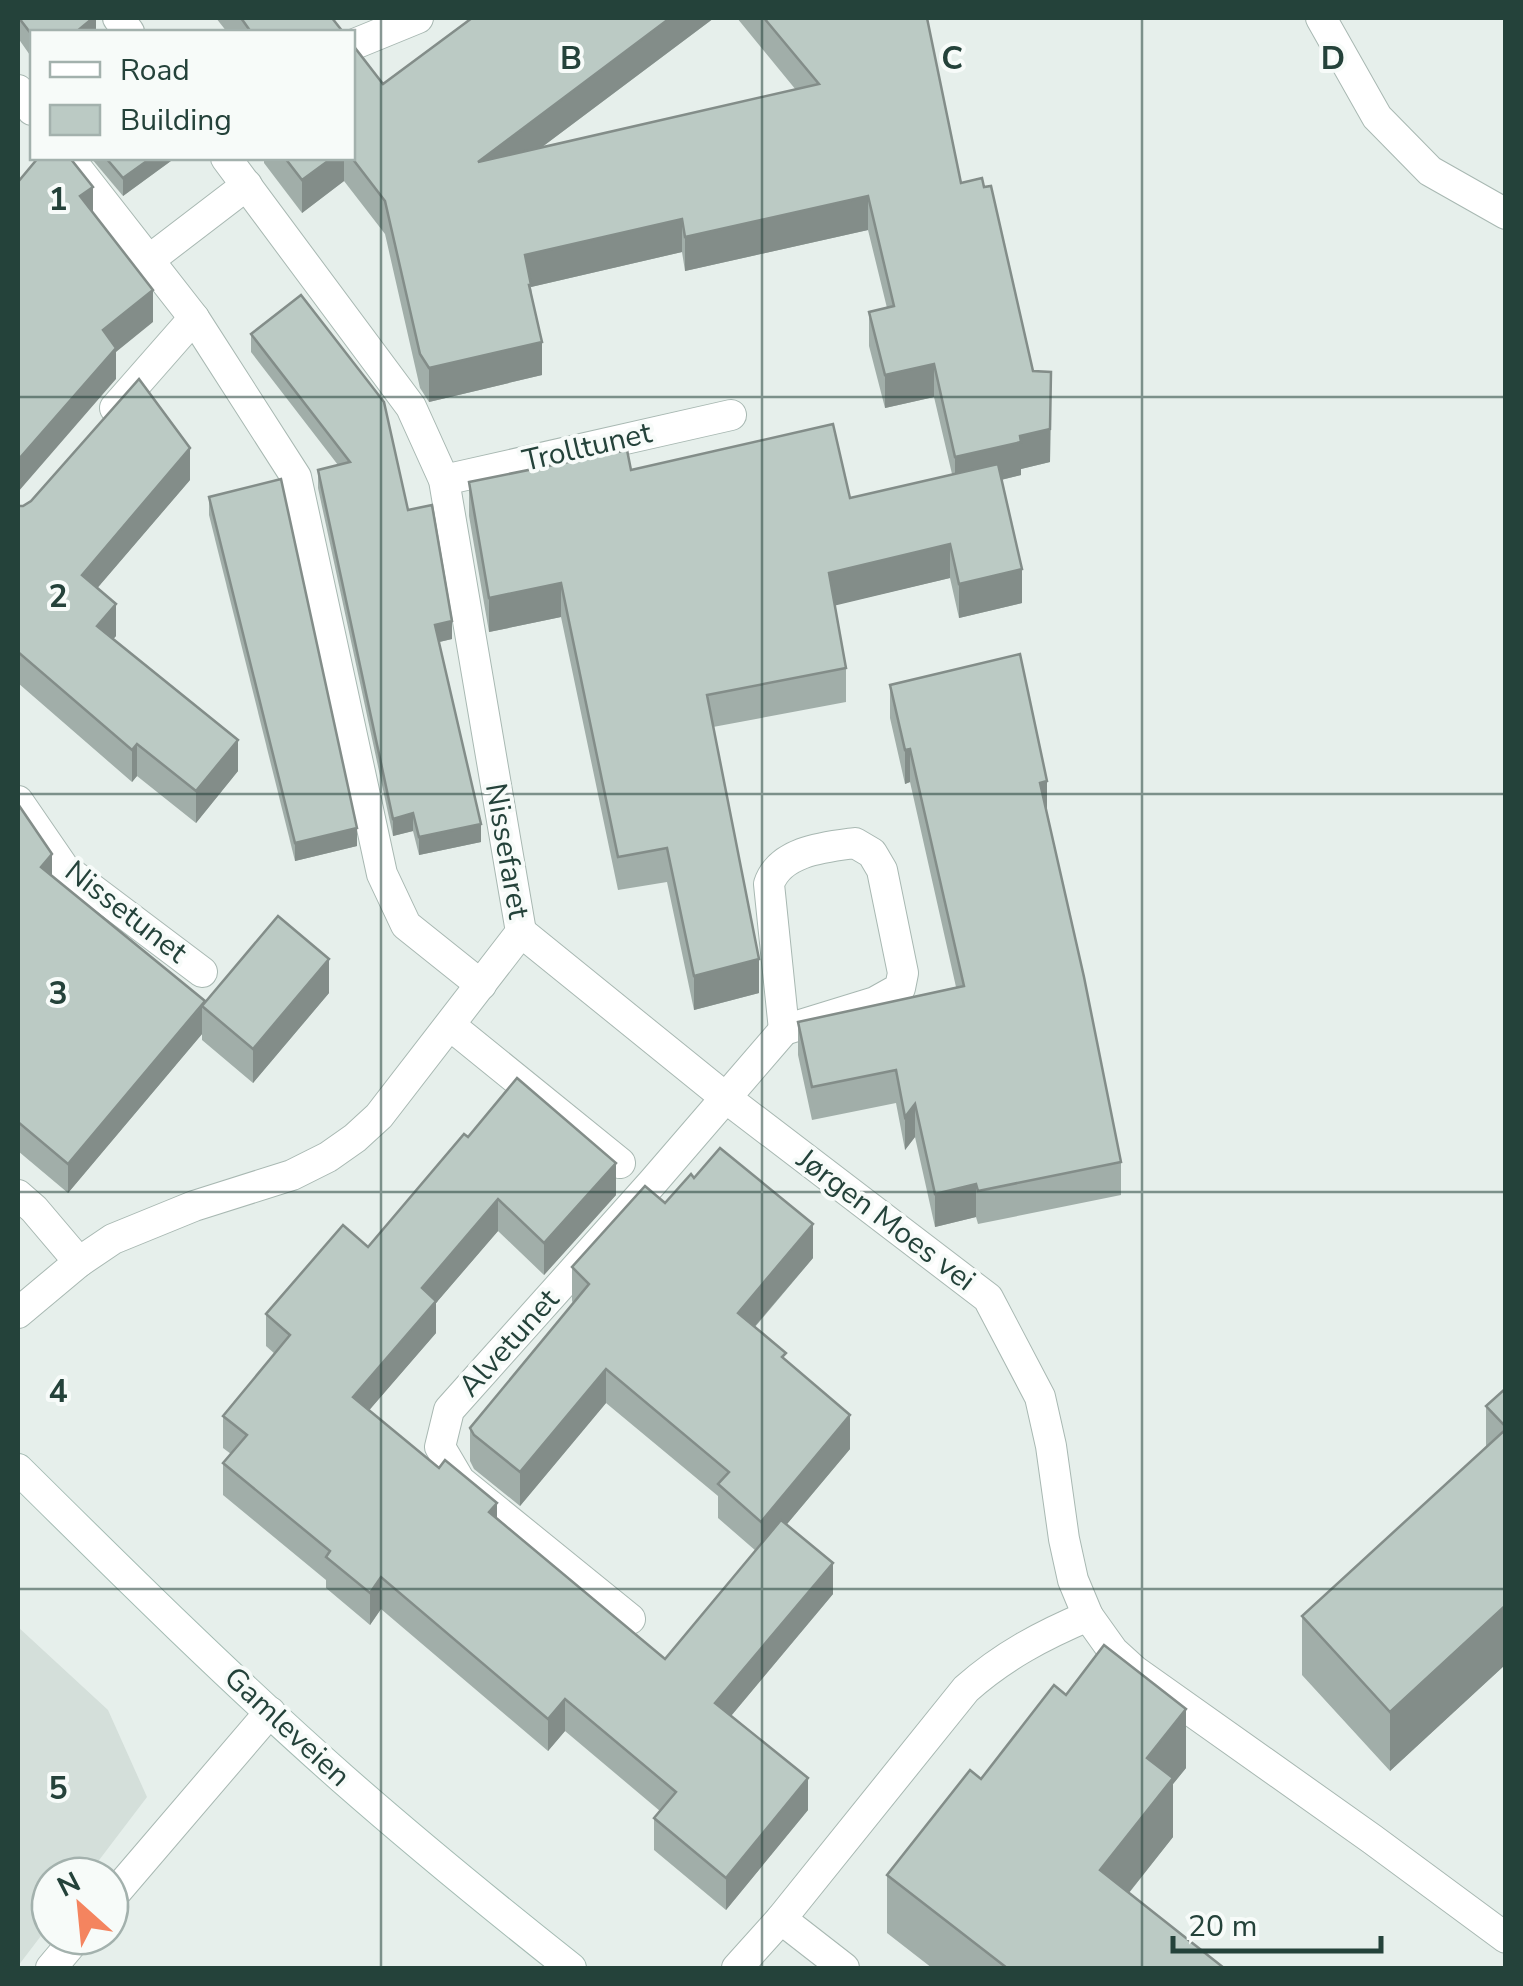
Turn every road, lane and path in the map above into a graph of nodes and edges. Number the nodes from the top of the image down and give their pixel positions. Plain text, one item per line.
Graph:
1 (418, 18) edge
2 (1321, 18) edge
3 (355, 44) edge
4 (72, 160) edge
5 (228, 160) edge
6 (247, 186) junction
7 (1506, 214) edge
8 (149, 260) junction
9 (194, 318) junction
10 (731, 415) dead end
11 (93, 434) edge
12 (444, 480) junction
13 (18, 801) edge
14 (521, 932) junction
15 (202, 972) dead end
16 (480, 986) junction
17 (450, 1026) junction
18 (784, 1030) junction
19 (726, 1098) junction
20 (620, 1163) edge
21 (18, 1195) edge
22 (79, 1262) junction
23 (18, 1313) edge
24 (18, 1469) edge
25 (1088, 1616) junction
26 (630, 1618) dead end
27 (270, 1712) junction
28 (130, 1876) edge
29 (780, 1918) junction
30 (1506, 1938) edge
31 (572, 1968) edge
32 (737, 1968) edge
33 (844, 1968) edge

1 - 3 street
2 - 7 street
4 - 8 street
5 - 6 street, Nissefaret
6 - 8 street
6 - 12 street, Nissefaret
8 - 9 street
9 - 11 street
9 - 16 street
10 - 12 street, Trolltunet
12 - 14 street, Nissefaret
13 - 15 street, Nissetunet
14 - 16 street, Nissefaret
14 - 19 street, Jørgen Moes vei
16 - 17 street, Nissefaret
17 - 20 street
17 - 22 street, Nissefaret
18 - 18 street
18 - 19 street, Alvetunet
19 - 25 street, Jørgen Moes vei
19 - 26 street, Alvetunet
21 - 22 street
22 - 23 street, Nissefaret
24 - 27 street, Gamleveien
25 - 29 street
25 - 30 street, Jørgen Moes vei
27 - 28 street
27 - 31 street, Gamleveien
29 - 32 street
29 - 33 street

